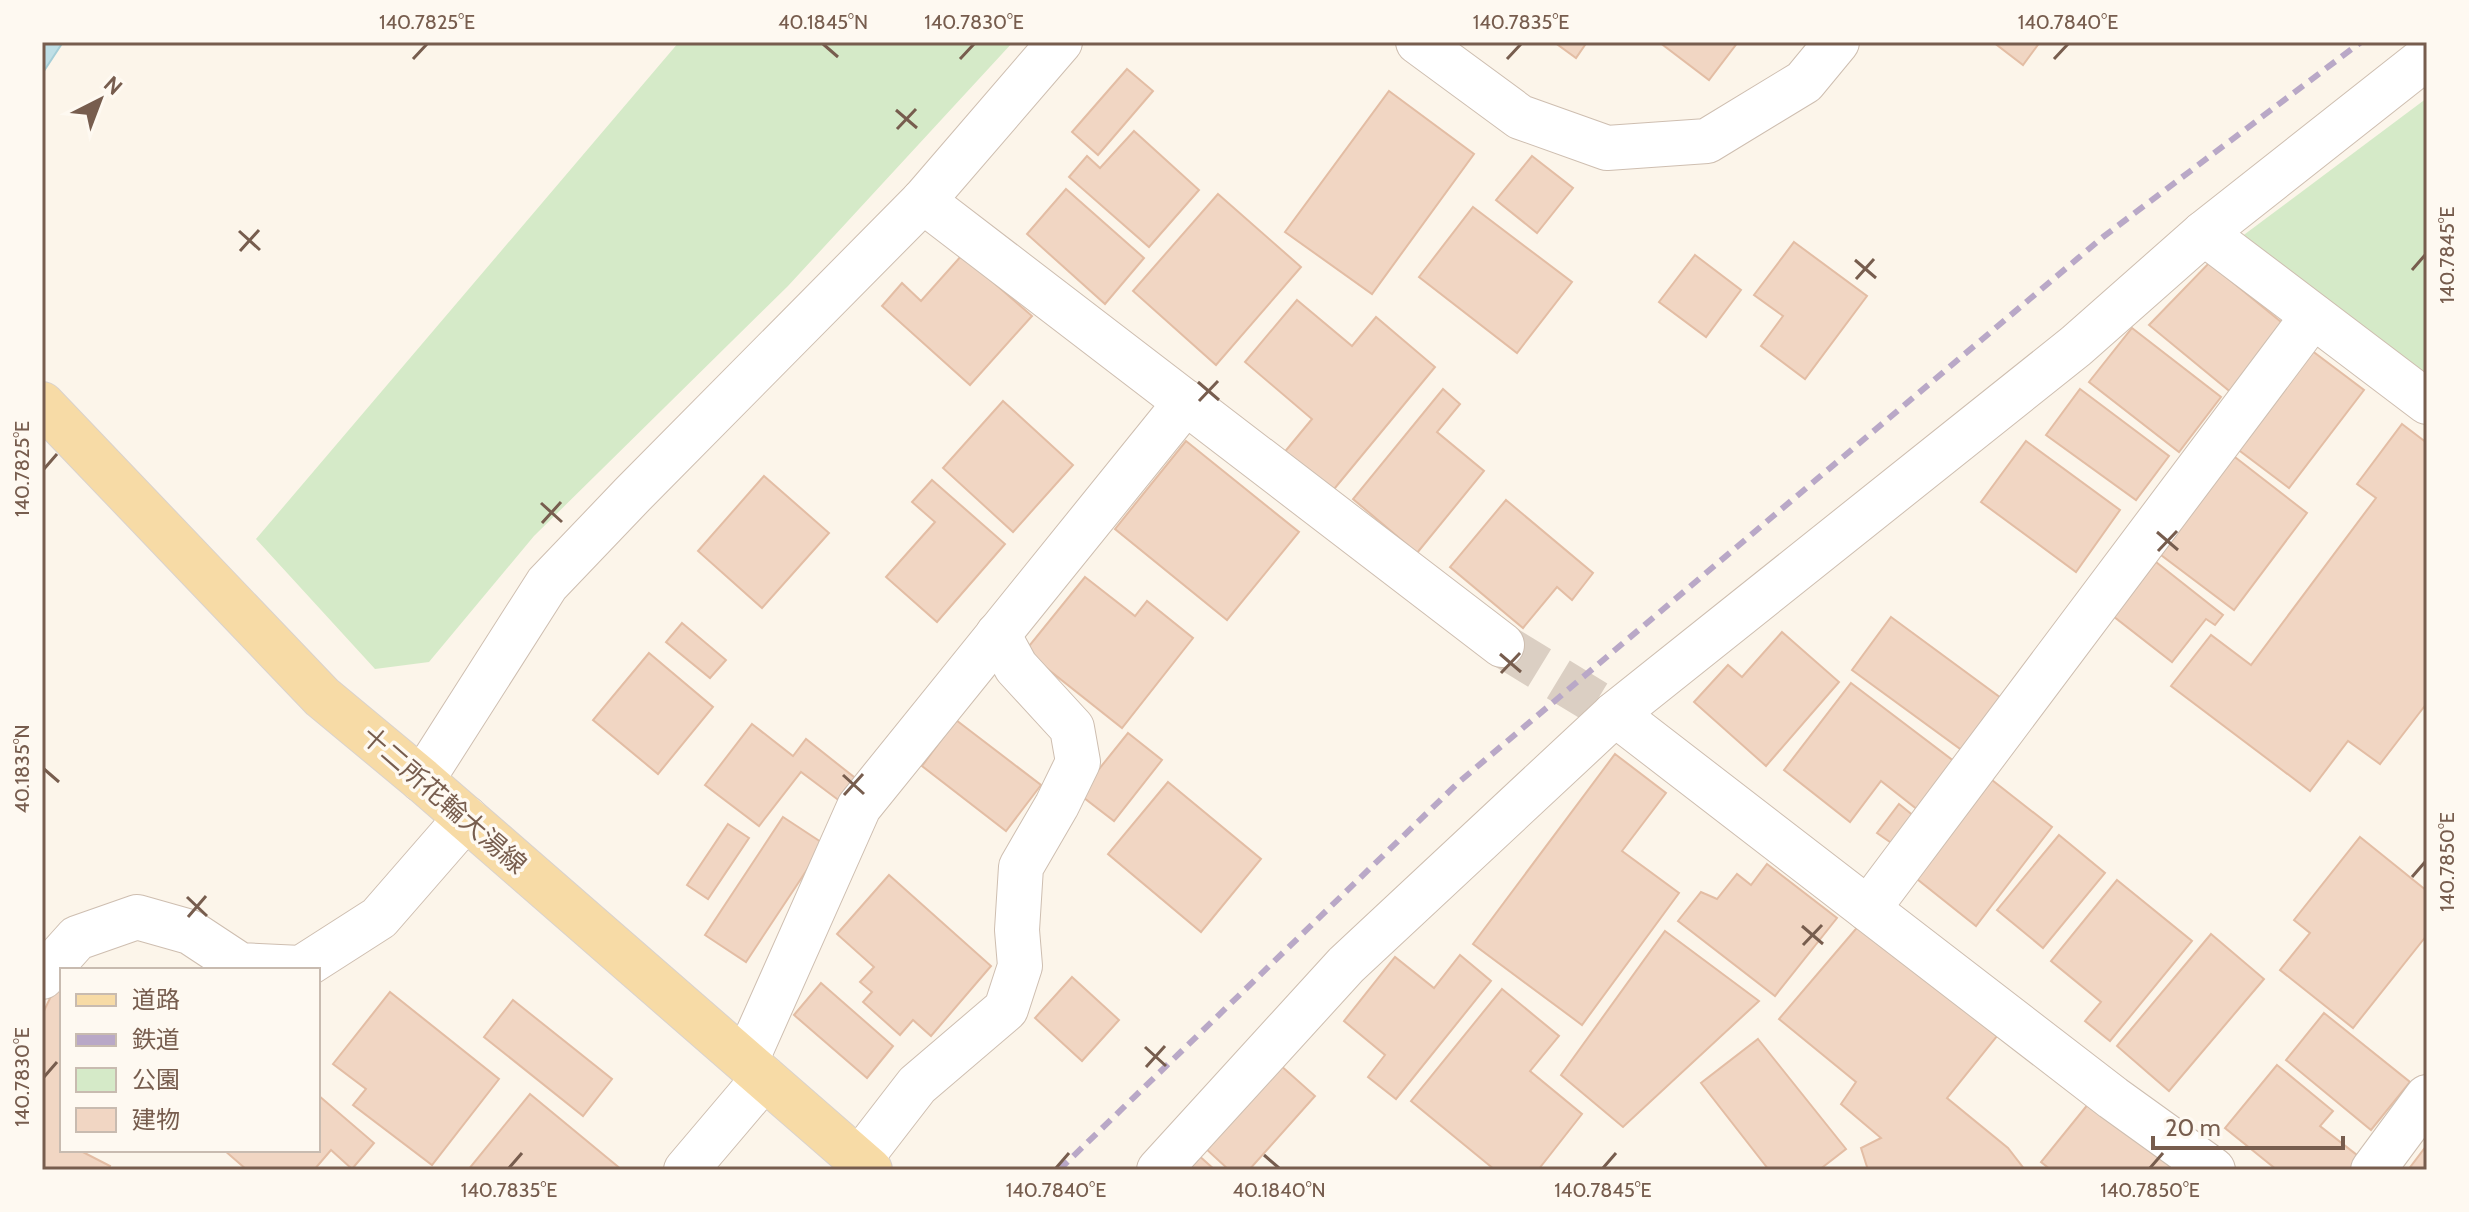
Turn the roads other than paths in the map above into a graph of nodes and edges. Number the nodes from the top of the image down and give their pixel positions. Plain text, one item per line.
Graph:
1 (1060, 42) edge
2 (1418, 42) edge
3 (1837, 42) edge
4 (2427, 57) edge
5 (923, 201) junction
6 (2204, 233) junction
7 (2313, 316) junction
8 (1186, 402) junction
9 (2427, 402) edge
10 (42, 404) edge
11 (998, 634) junction
12 (1502, 645) tunnel mouth
13 (1615, 714) junction
14 (422, 780) junction
15 (466, 818) junction
16 (1868, 909) junction
17 (42, 977) edge
18 (755, 1070) junction
19 (2427, 1097) edge
20 (866, 1166) edge
21 (686, 1170) edge
22 (1159, 1170) edge
23 (2213, 1170) edge
24 (2373, 1170) edge

1 - 5 street
2 - 3 street
4 - 6 street
5 - 8 street
5 - 14 street
6 - 7 street
6 - 13 street
7 - 9 street
7 - 16 street
8 - 11 street
8 - 12 street
10 - 14 main road, 十二所花輪大湯線
11 - 18 street
11 - 20 street
13 - 16 street
13 - 22 street
14 - 15 main road, 十二所花輪大湯線
15 - 17 street
15 - 18 main road, 十二所花輪大湯線
16 - 23 street
18 - 20 main road, 十二所花輪大湯線
18 - 21 street
19 - 24 street

